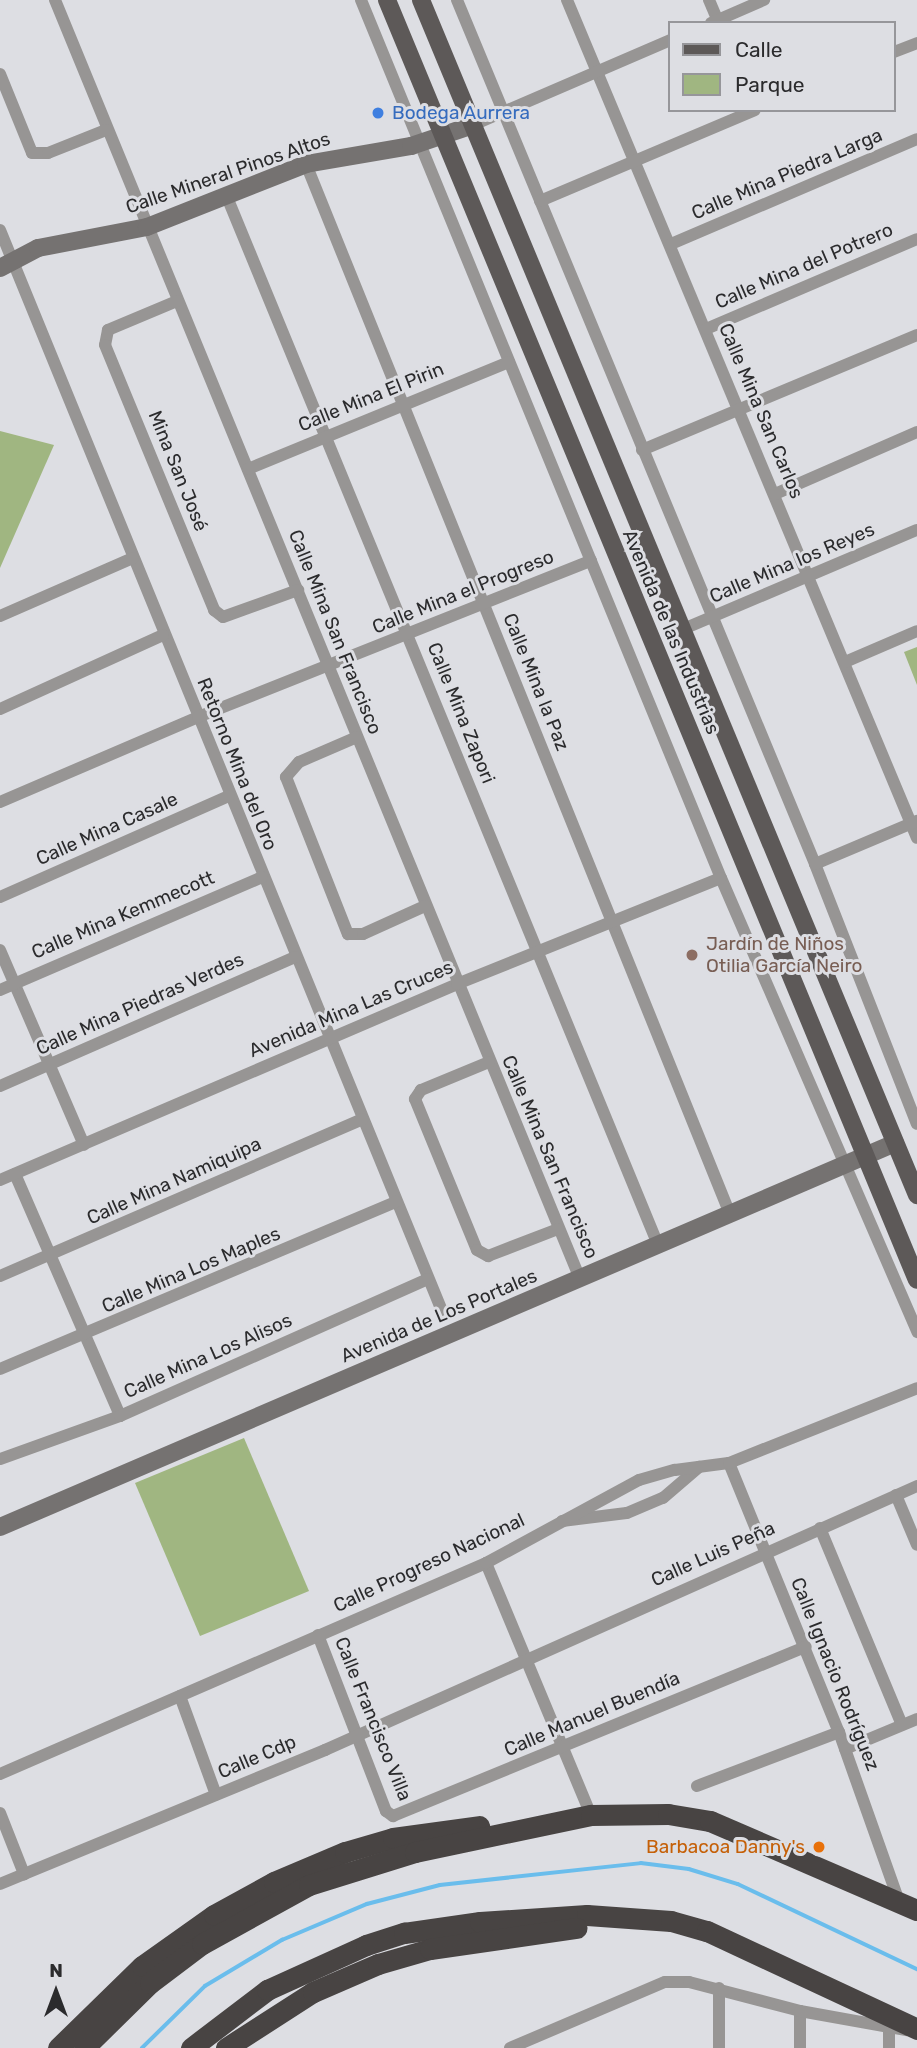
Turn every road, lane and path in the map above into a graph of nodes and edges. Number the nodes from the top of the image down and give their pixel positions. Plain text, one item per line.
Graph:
1 (55, 0) edge
2 (361, 0) edge
3 (387, 0) edge
4 (421, 0) edge
5 (457, 0) edge
6 (567, 0) edge
7 (709, 0) edge
8 (764, 0) edge
9 (716, 21) edge
10 (718, 21) edge
11 (668, 41) edge
12 (917, 43) edge
13 (896, 51) edge
14 (597, 71) junction
15 (0, 74) edge
16 (750, 112) edge
17 (503, 113) junction
18 (473, 125) junction
19 (106, 130) junction
20 (444, 138) junction
21 (917, 139) edge
22 (419, 144) junction
23 (635, 160) junction
24 (306, 164) junction
25 (227, 197) junction
26 (540, 201) junction
27 (147, 227) junction
28 (0, 230) edge
29 (917, 239) edge
30 (671, 244) junction
31 (6, 264) edge
32 (177, 301) junction
33 (706, 329) junction
34 (917, 335) edge
35 (509, 362) junction
36 (400, 405) junction
37 (741, 411) junction
38 (917, 432) edge
39 (326, 436) junction
40 (642, 450) junction
41 (248, 470) junction
42 (775, 494) junction
43 (917, 530) edge
44 (133, 558) junction
45 (591, 561) junction
46 (809, 576) junction
47 (298, 590) junction
48 (484, 605) junction
49 (0, 616) edge
50 (711, 619) junction
51 (681, 630) junction
52 (917, 631) edge
53 (163, 635) junction
54 (408, 636) junction
55 (845, 662) junction
56 (329, 665) junction
57 (0, 709) edge
58 (198, 717) junction
59 (357, 737) junction
60 (229, 796) junction
61 (0, 802) edge
62 (914, 822) edge
63 (917, 838) edge
64 (815, 864) junction
65 (262, 877) junction
66 (721, 878) junction
67 (0, 897) edge
68 (425, 906) junction
69 (614, 922) junction
70 (0, 950) edge
71 (537, 952) junction
72 (295, 957) junction
73 (14, 983) junction
74 (457, 984) junction
75 (0, 990) edge
76 (329, 1039) junction
77 (489, 1062) junction
78 (50, 1065) junction
79 (0, 1086) edge
80 (913, 1101) edge
81 (362, 1119) junction
82 (917, 1124) edge
83 (895, 1143) junction
84 (84, 1145) junction
85 (866, 1156) junction
86 (843, 1166) junction
87 (15, 1174) junction
88 (0, 1181) edge
89 (917, 1195) edge
90 (396, 1202) junction
91 (730, 1214) junction
92 (558, 1229) junction
93 (658, 1245) junction
94 (51, 1256) junction
95 (0, 1276) edge
96 (428, 1279) junction
97 (580, 1279) junction
98 (917, 1280) edge
99 (442, 1311) dead end
100 (917, 1332) edge
101 (85, 1336) junction
102 (0, 1369) edge
103 (917, 1388) edge
104 (120, 1416) junction
105 (0, 1459) edge
106 (729, 1463) junction
107 (699, 1468) junction
108 (917, 1486) edge
109 (896, 1495) junction
110 (561, 1521) junction
111 (0, 1527) edge
112 (820, 1528) junction
113 (917, 1545) edge
114 (765, 1552) junction
115 (486, 1563) junction
116 (318, 1635) junction
117 (806, 1647) junction
118 (526, 1659) junction
119 (180, 1696) junction
120 (917, 1719) edge
121 (902, 1725) junction
122 (839, 1732) junction
123 (356, 1734) junction
124 (562, 1746) junction
125 (845, 1749) junction
126 (0, 1773) edge
127 (696, 1786) dead end
128 (216, 1796) junction
129 (0, 1812) edge
130 (591, 1815) junction
131 (393, 1816) joint
132 (509, 1829) junction
133 (24, 1874) junction
134 (0, 1884) edge
135 (908, 1905) edge
136 (640, 1917) junction
137 (719, 1988) junction
138 (800, 2011) junction
139 (889, 2029) junction
140 (917, 2030) edge
141 (58, 2048) edge
142 (85, 2048) edge
143 (191, 2048) edge
144 (226, 2048) edge
145 (510, 2048) edge
146 (719, 2048) edge
147 (800, 2048) edge
148 (889, 2048) edge

1 - 19 street, Calle Mina San Francisco
2 - 22 street
3 - 20 main road, Avenida de las Industrias
4 - 18 main road, Avenida de las Industrias
5 - 17 street
6 - 14 street, Calle Mina San Carlos
7 - 9 street
8 - 10 street
11 - 14 street
12 - 13 street
14 - 17 street
14 - 23 street, Calle Mina San Carlos
15 - 19 street
16 - 23 street
17 - 18 street
17 - 26 street
18 - 20 street, Calle Mineral Pinos Altos
18 - 51 main road, Avenida de las Industrias
19 - 27 street, Calle Mina San Francisco
20 - 22 street, Calle Mineral Pinos Altos
20 - 85 main road, Avenida de las Industrias
21 - 30 street, Calle Mina Piedra Larga
22 - 24 street, Calle Mineral Pinos Altos
22 - 35 street
23 - 26 street
23 - 30 street, Calle Mina San Carlos
24 - 25 street, Calle Mineral Pinos Altos
24 - 36 street, Calle Mina la Paz
25 - 27 street, Calle Mineral Pinos Altos
25 - 39 street, Calle Mina Zapori
26 - 40 street
27 - 31 street, Calle Mineral Pinos Altos
27 - 32 street, Calle Mina San Francisco
28 - 31 street, Retorno Mina del Oro
29 - 33 street, Calle Mina del Potrero
30 - 33 street, Calle Mina San Carlos
31 - 44 street, Retorno Mina del Oro
32 - 41 street, Calle Mina San Francisco
32 - 47 street, Mina San José
33 - 37 street, Calle Mina San Carlos
34 - 37 street
35 - 36 street, Calle Mina El Pirin
35 - 45 street
36 - 39 street, Calle Mina El Pirin
36 - 48 street, Calle Mina la Paz
37 - 40 street
37 - 42 street, Calle Mina San Carlos
38 - 42 street
39 - 41 street, Calle Mina El Pirin
39 - 54 street, Calle Mina Zapori
40 - 50 street
41 - 47 street, Calle Mina San Francisco
42 - 46 street, Calle Mina San Carlos
43 - 46 street, Calle Mina los Reyes
44 - 49 street
44 - 53 street, Retorno Mina del Oro
45 - 48 street, Calle Mina el Progreso
45 - 66 street
46 - 50 street, Calle Mina los Reyes
46 - 55 street, Calle Mina San Carlos
47 - 56 street, Calle Mina San Francisco
48 - 54 street, Calle Mina el Progreso
48 - 69 street, Calle Mina la Paz
50 - 51 street, Calle Mina los Reyes
50 - 64 street
51 - 83 main road, Avenida de las Industrias
52 - 55 street
53 - 57 street
53 - 58 street, Retorno Mina del Oro
54 - 56 street, Calle Mina el Progreso
54 - 71 street, Calle Mina Zapori
55 - 62 street, Calle Mina San Carlos
56 - 58 street, Calle Mina el Progreso
56 - 59 street, Calle Mina San Francisco
58 - 60 street, Retorno Mina del Oro
58 - 61 street, Calle Mina el Progreso
59 - 68 street, Calle Mina San Francisco
59 - 68 street
60 - 65 street, Retorno Mina del Oro
60 - 67 street, Calle Mina Casale
62 - 63 street, Calle Mina San Carlos
62 - 64 street
64 - 80 street
65 - 72 street, Retorno Mina del Oro
65 - 73 street, Calle Mina Kemmecott
66 - 69 street, Avenida Mina Las Cruces
66 - 86 street
68 - 74 street, Calle Mina San Francisco
69 - 71 street, Avenida Mina Las Cruces
69 - 91 street, Calle Mina la Paz
70 - 73 street
71 - 74 street, Avenida Mina Las Cruces
71 - 93 street, Calle Mina Zapori
72 - 76 street, Retorno Mina del Oro
72 - 78 street, Calle Mina Piedras Verdes
73 - 75 street, Calle Mina Kemmecott
73 - 78 street
74 - 76 street, Avenida Mina Las Cruces
74 - 77 street, Calle Mina San Francisco
76 - 81 street, Retorno Mina del Oro
76 - 84 street, Avenida Mina Las Cruces
77 - 92 street, Calle Mina San Francisco
77 - 92 street
78 - 79 street, Calle Mina Piedras Verdes
78 - 84 street
80 - 82 street
81 - 90 street, Retorno Mina del Oro
81 - 94 street, Calle Mina Namiquipa
83 - 85 street, Avenida de Los Portales
83 - 89 main road, Avenida de las Industrias
84 - 87 street, Avenida Mina Las Cruces
85 - 86 street, Avenida de Los Portales
85 - 98 main road, Avenida de las Industrias
86 - 91 street, Avenida de Los Portales
86 - 100 street
87 - 88 street, Avenida Mina Las Cruces
87 - 94 street
90 - 96 street, Retorno Mina del Oro
90 - 101 street, Calle Mina Los Maples
91 - 93 street, Avenida de Los Portales
92 - 97 street, Calle Mina San Francisco
93 - 97 street, Avenida de Los Portales
94 - 95 street, Calle Mina Namiquipa
94 - 101 street
96 - 99 street, Retorno Mina del Oro
96 - 104 street, Calle Mina Los Alisos
97 - 111 street, Avenida de Los Portales
101 - 102 street, Calle Mina Los Maples
101 - 104 street
103 - 106 street, Calle Progreso Nacional
104 - 105 street, Calle Mina Los Alisos
106 - 107 street, Calle Progreso Nacional
106 - 114 street, Calle Ignacio Rodríguez
107 - 110 street, Calle Progreso Nacional
107 - 110 street
108 - 109 street, Calle Luis Peña
109 - 112 street, Calle Luis Peña
109 - 113 street
110 - 115 street, Calle Progreso Nacional
112 - 114 street, Calle Luis Peña
112 - 121 street
114 - 117 street, Calle Ignacio Rodríguez
114 - 118 street, Calle Luis Peña
115 - 116 street, Calle Progreso Nacional
115 - 118 street
116 - 119 street, Calle Progreso Nacional
116 - 123 street, Calle Francisco Villa
117 - 122 street, Calle Ignacio Rodríguez
117 - 124 street, Calle Manuel Buendía
118 - 123 street, Calle Cdp
118 - 124 street
119 - 126 street, Calle Progreso Nacional
119 - 128 street
120 - 121 street
121 - 125 street
122 - 125 street, Calle Ignacio Rodríguez
122 - 127 street
123 - 128 street, Calle Cdp
123 - 131 street, Calle Francisco Villa
124 - 130 street
124 - 131 street, Calle Manuel Buendía
125 - 135 street, Calle Ignacio Rodríguez
128 - 133 street, Calle Cdp
129 - 133 street
130 - 132 highway
130 - 135 highway
132 - 141 highway
132 - 142 highway
133 - 134 street, Calle Cdp
136 - 140 highway
136 - 143 highway
136 - 144 highway
137 - 138 street
137 - 145 street
137 - 146 street
138 - 139 street
138 - 147 street
139 - 140 street
139 - 148 street

